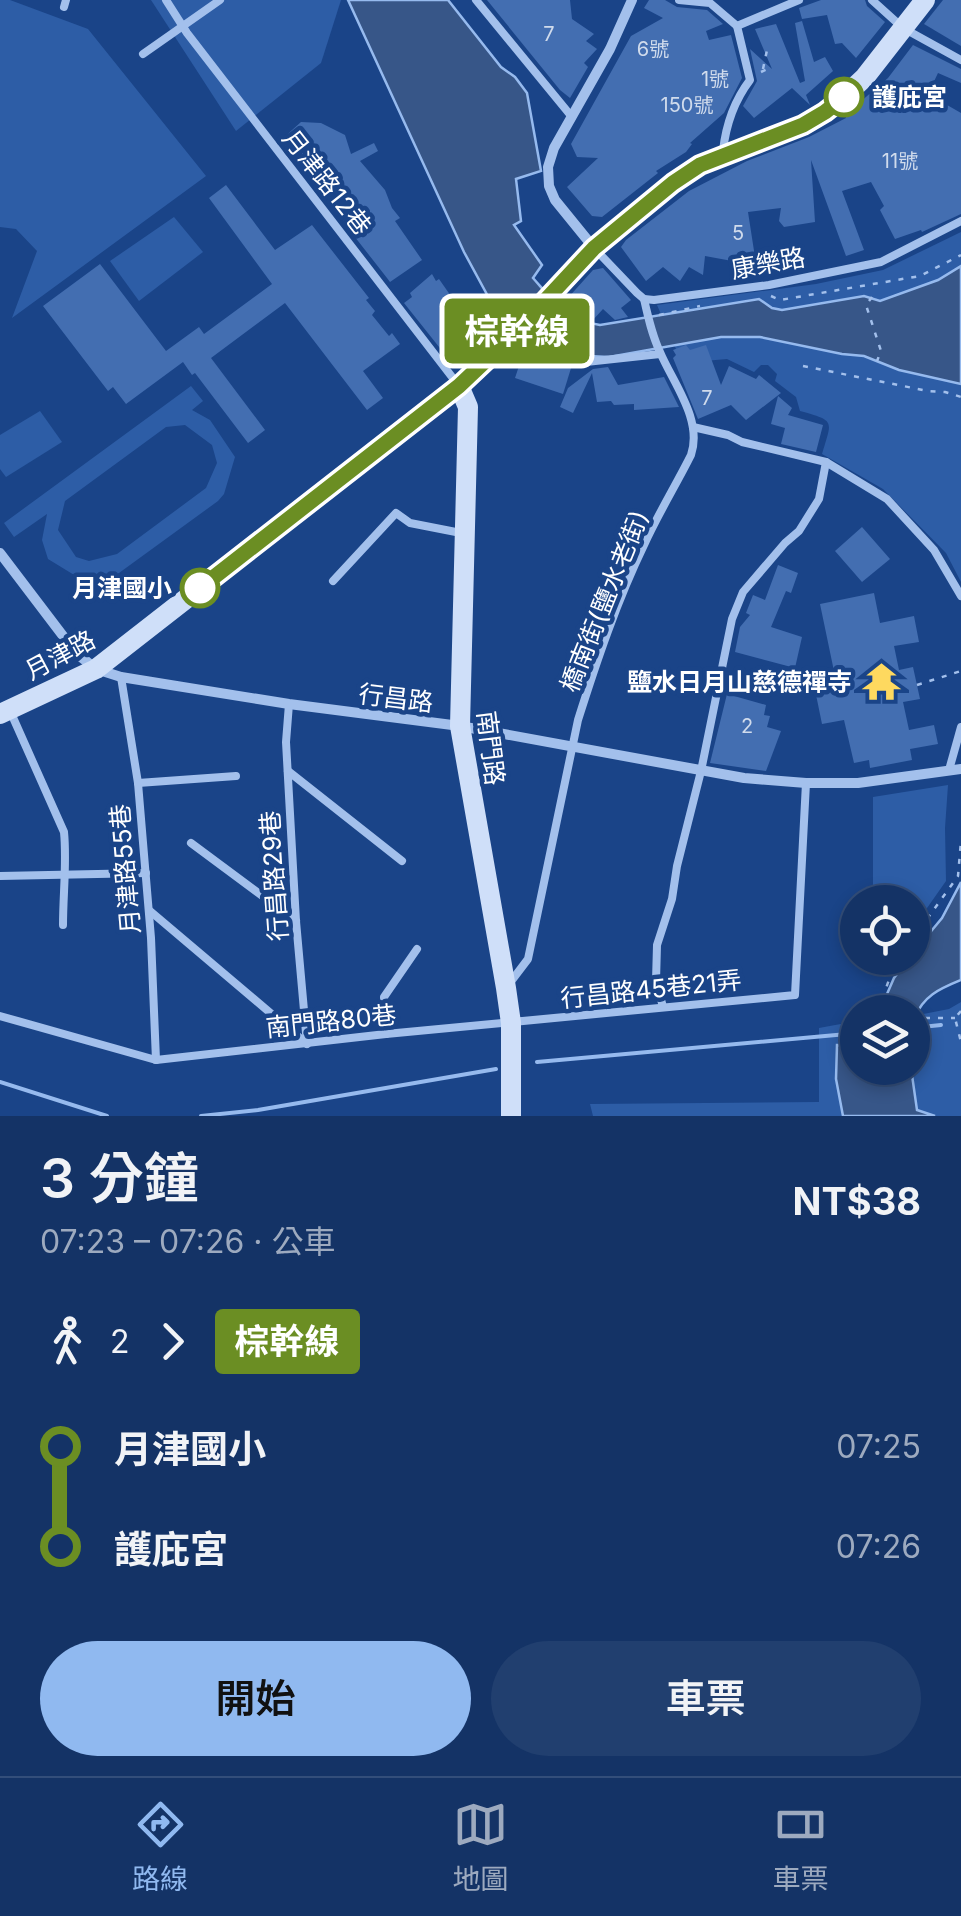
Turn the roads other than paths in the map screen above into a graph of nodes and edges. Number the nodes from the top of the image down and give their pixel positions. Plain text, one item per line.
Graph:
1 (166, 0) edge
2 (220, 0) edge
3 (476, 0) edge
4 (632, 0) edge
5 (679, 0) edge
6 (799, 0) edge
7 (872, 0) edge
8 (925, 0) edge
9 (737, 26) junction
10 (183, 27) junction
11 (903, 28) junction
12 (143, 54) dead end
13 (961, 60) edge
14 (572, 117) junction
15 (722, 156) junction
16 (961, 221) edge
17 (588, 253) junction
18 (644, 299) junction
19 (514, 334) junction
20 (660, 352) junction
21 (459, 386) junction
22 (692, 426) junction
23 (826, 462) junction
24 (464, 533) junction
25 (0, 553) edge
26 (334, 581) dead end
27 (961, 596) edge
28 (96, 669) junction
29 (120, 677) junction
30 (289, 704) junction
31 (5, 711) edge
32 (460, 726) junction
33 (961, 728) edge
34 (573, 747) junction
35 (288, 770) junction
36 (955, 770) edge
37 (702, 771) junction
38 (236, 776) dead end
39 (138, 783) junction
40 (806, 783) junction
41 (192, 843) dead end
42 (402, 862) dead end
43 (146, 874) junction
44 (63, 875) junction
45 (0, 876) edge
46 (149, 910) junction
47 (296, 921) junction
48 (63, 925) dead end
49 (417, 949) dead end
50 (506, 988) junction
51 (662, 1008) junction
52 (0, 1016) edge
53 (511, 1023) junction
54 (386, 1034) junction
55 (307, 1044) junction
56 (156, 1060) junction
57 (511, 1116) edge

1 - 10 lane, 月津路12巷
2 - 10 lane
3 - 14 lane
4 - 14 street
5 - 9 lane
6 - 9 lane
7 - 11 lane
8 - 11 street, 月津路
9 - 15 lane
10 - 12 lane
10 - 21 lane, 月津路12巷
11 - 13 lane
11 - 15 street, 月津路
14 - 17 street
15 - 17 street, 月津路
16 - 18 lane, 康樂路
17 - 18 lane
17 - 19 street, 月津路
18 - 20 lane
19 - 20 lane
19 - 21 street, 月津路
20 - 22 lane
21 - 24 street, 南門路
21 - 28 street, 月津路
22 - 23 lane
22 - 34 lane, 橋南街(鹽水老街)
23 - 27 lane
23 - 37 lane
24 - 26 lane
24 - 32 street, 南門路
25 - 28 street, 行昌路
28 - 29 street, 行昌路
28 - 31 street, 月津路
29 - 30 street, 行昌路
29 - 39 lane, 月津路55巷
30 - 32 street, 行昌路
30 - 35 lane, 行昌路29巷
31 - 44 lane
32 - 34 street, 行昌路
32 - 50 street, 南門路
33 - 36 lane
34 - 37 street, 行昌路
34 - 50 lane, 橋南街(鹽水老街)
35 - 42 lane
35 - 47 lane, 行昌路29巷
36 - 40 street, 行昌路
37 - 40 street, 行昌路
37 - 51 lane
38 - 39 lane
39 - 43 lane, 月津路55巷
40 - 51 lane, 行昌路45巷21弄
41 - 47 lane
43 - 44 lane
43 - 46 lane, 月津路55巷
44 - 45 lane
44 - 48 lane
46 - 55 lane
46 - 56 lane, 月津路55巷
47 - 55 lane, 行昌路29巷
49 - 54 lane
50 - 53 street, 南門路
51 - 53 lane, 行昌路45巷21弄
52 - 56 lane
53 - 54 lane, 南門路80巷
53 - 57 street, 南門路
54 - 55 lane, 南門路80巷
55 - 56 lane, 南門路80巷

